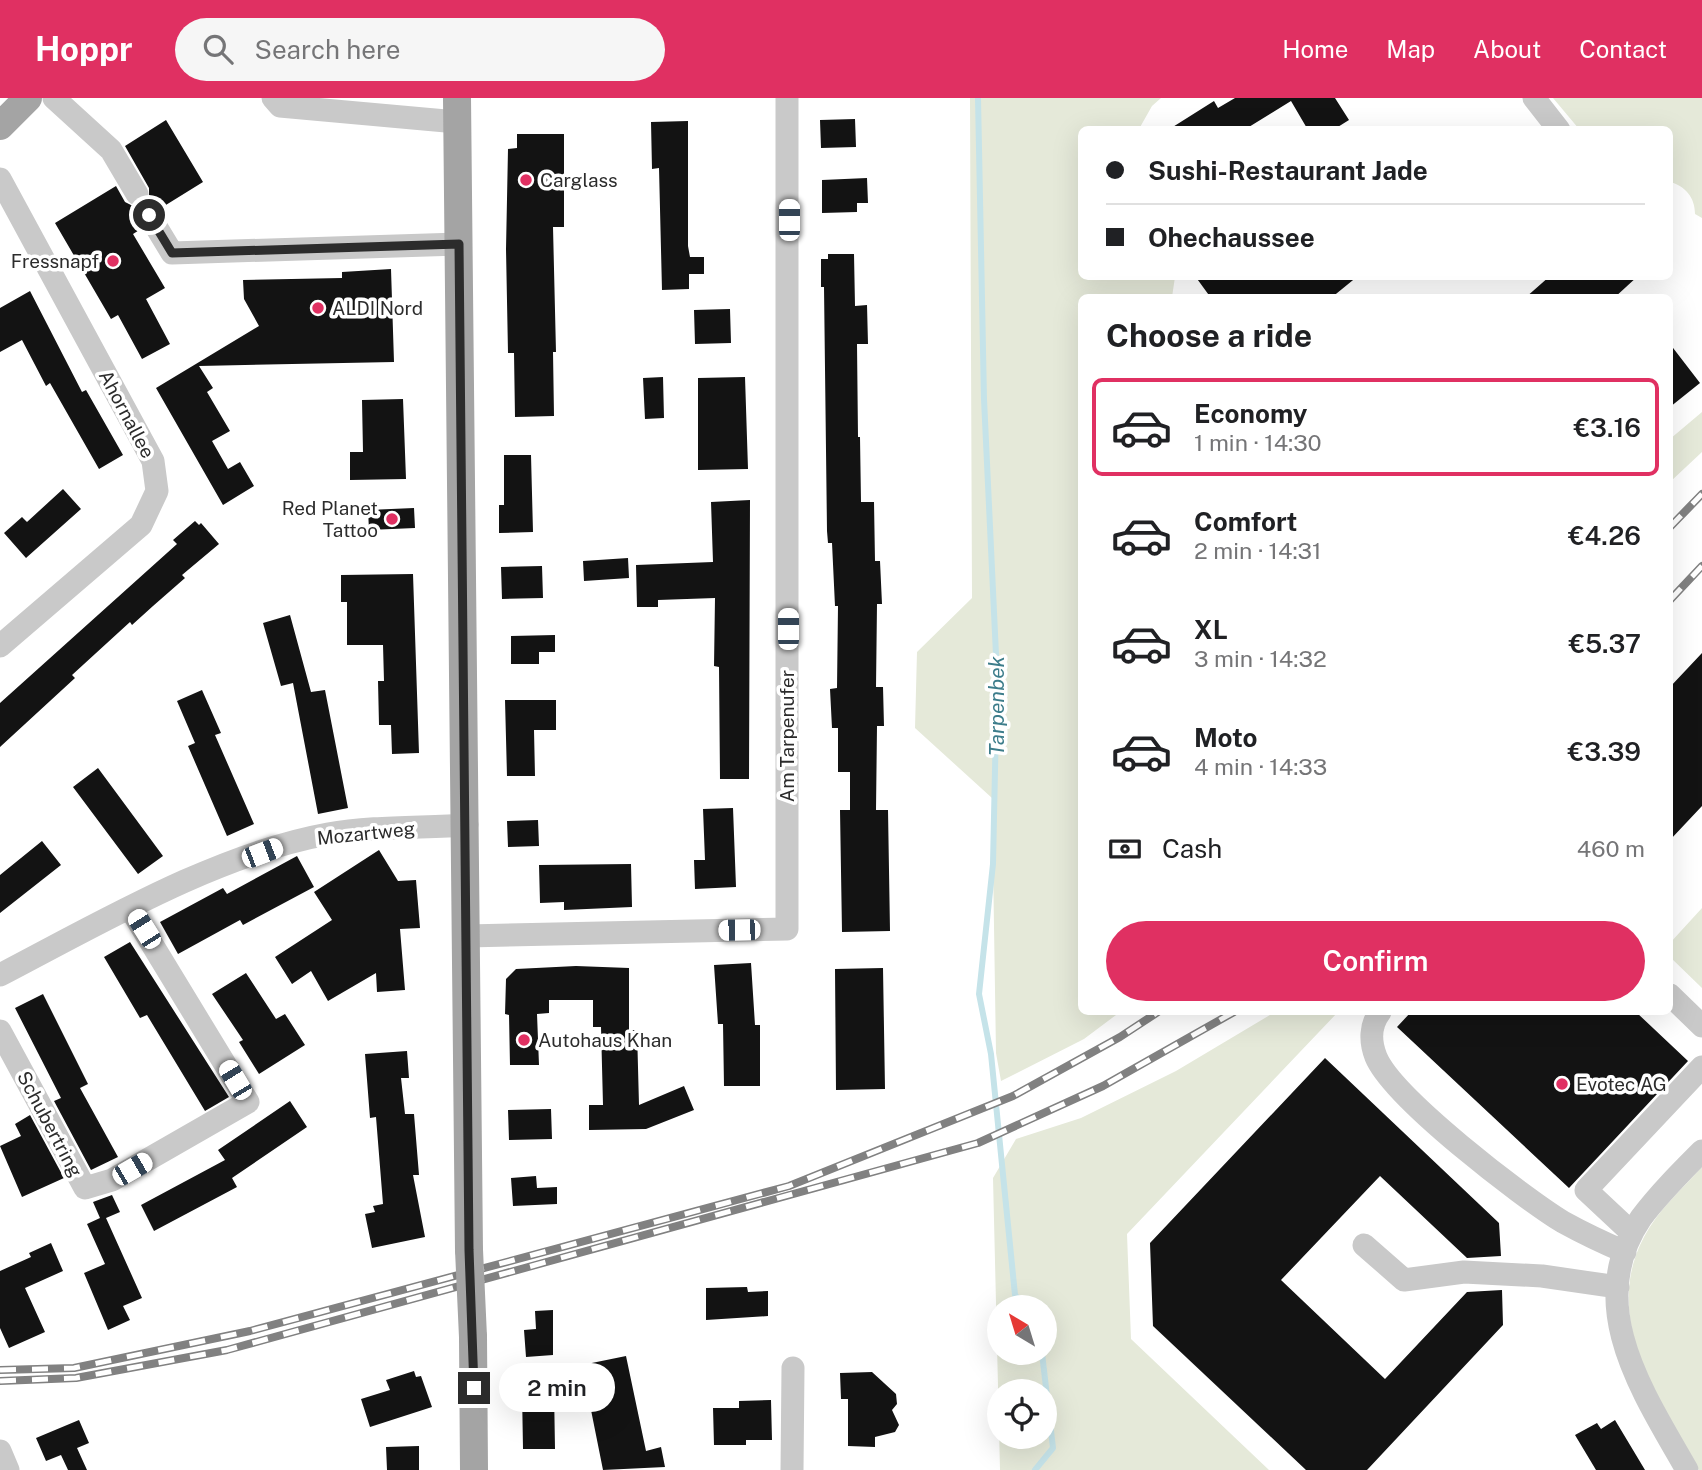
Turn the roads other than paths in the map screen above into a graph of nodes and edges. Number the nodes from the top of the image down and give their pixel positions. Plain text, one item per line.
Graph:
1 (28, 98) edge
2 (54, 98) edge
3 (273, 98) edge
4 (787, 98) edge
5 (1534, 98) edge
6 (457, 110) edge
7 (0, 126) edge
8 (1556, 126) edge
9 (0, 179) edge
10 (137, 194) dead end
11 (149, 215) dead end
12 (459, 244) junction
13 (0, 646) edge
14 (467, 825) junction
15 (130, 908) junction
16 (467, 936) junction
17 (0, 975) edge
18 (1673, 998) edge
19 (1378, 1015) edge
20 (1702, 1026) edge
21 (0, 1031) edge
22 (1702, 1066) edge
23 (1702, 1151) edge
24 (1629, 1243) junction
25 (1364, 1245) dead end
26 (1618, 1287) junction
27 (793, 1368) dead end
28 (0, 1451) edge
29 (8, 1470) edge
30 (474, 1470) edge
31 (792, 1470) edge
32 (1688, 1470) edge

1 - 7 main road
2 - 10 street
3 - 6 street
4 - 16 street, Am Tarpenufer
5 - 8 street
6 - 12 main road
9 - 13 street, Ahornallee
11 - 12 street
12 - 14 main road
14 - 15 street, Mozartweg
14 - 16 main road
15 - 17 street, Mozartweg
15 - 21 street, Schubertring
16 - 30 main road, bridge
18 - 20 street
19 - 24 street
22 - 24 street
23 - 24 street
24 - 26 street
25 - 26 street
26 - 32 street
27 - 31 street
28 - 29 street

